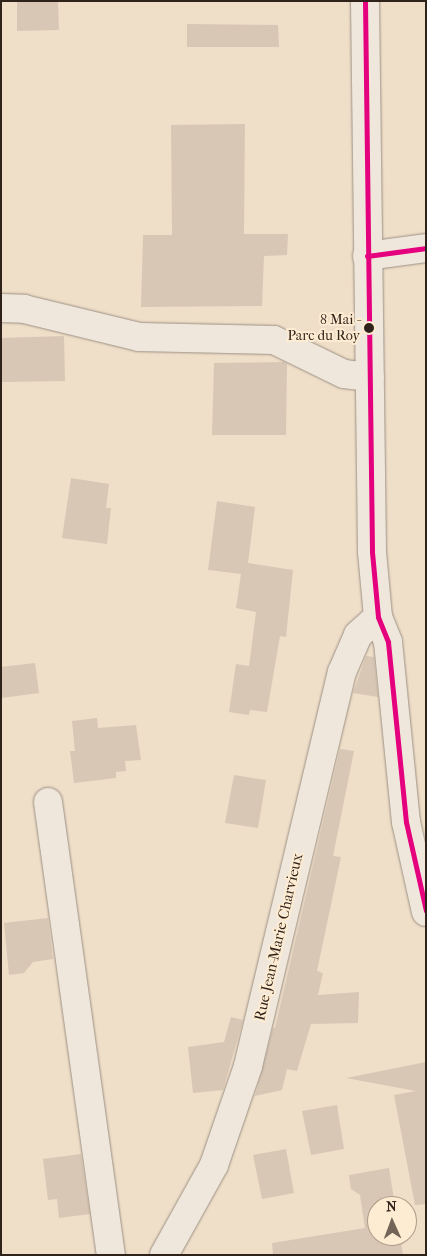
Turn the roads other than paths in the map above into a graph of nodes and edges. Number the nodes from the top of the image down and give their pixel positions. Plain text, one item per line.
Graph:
1 (364, 1) edge
2 (426, 248) edge
3 (367, 256) junction
4 (1, 308) edge
5 (370, 377) junction
6 (378, 617) junction
7 (48, 802) dead end
8 (72, 844) dead end
9 (426, 912) edge
10 (111, 1255) edge
11 (133, 1255) edge
12 (164, 1255) edge

1 - 3 street
2 - 3 street
3 - 5 street
4 - 5 street
5 - 6 street
6 - 9 street
6 - 12 street, Rue Jean-Marie Charvieux
7 - 10 street
8 - 11 street

